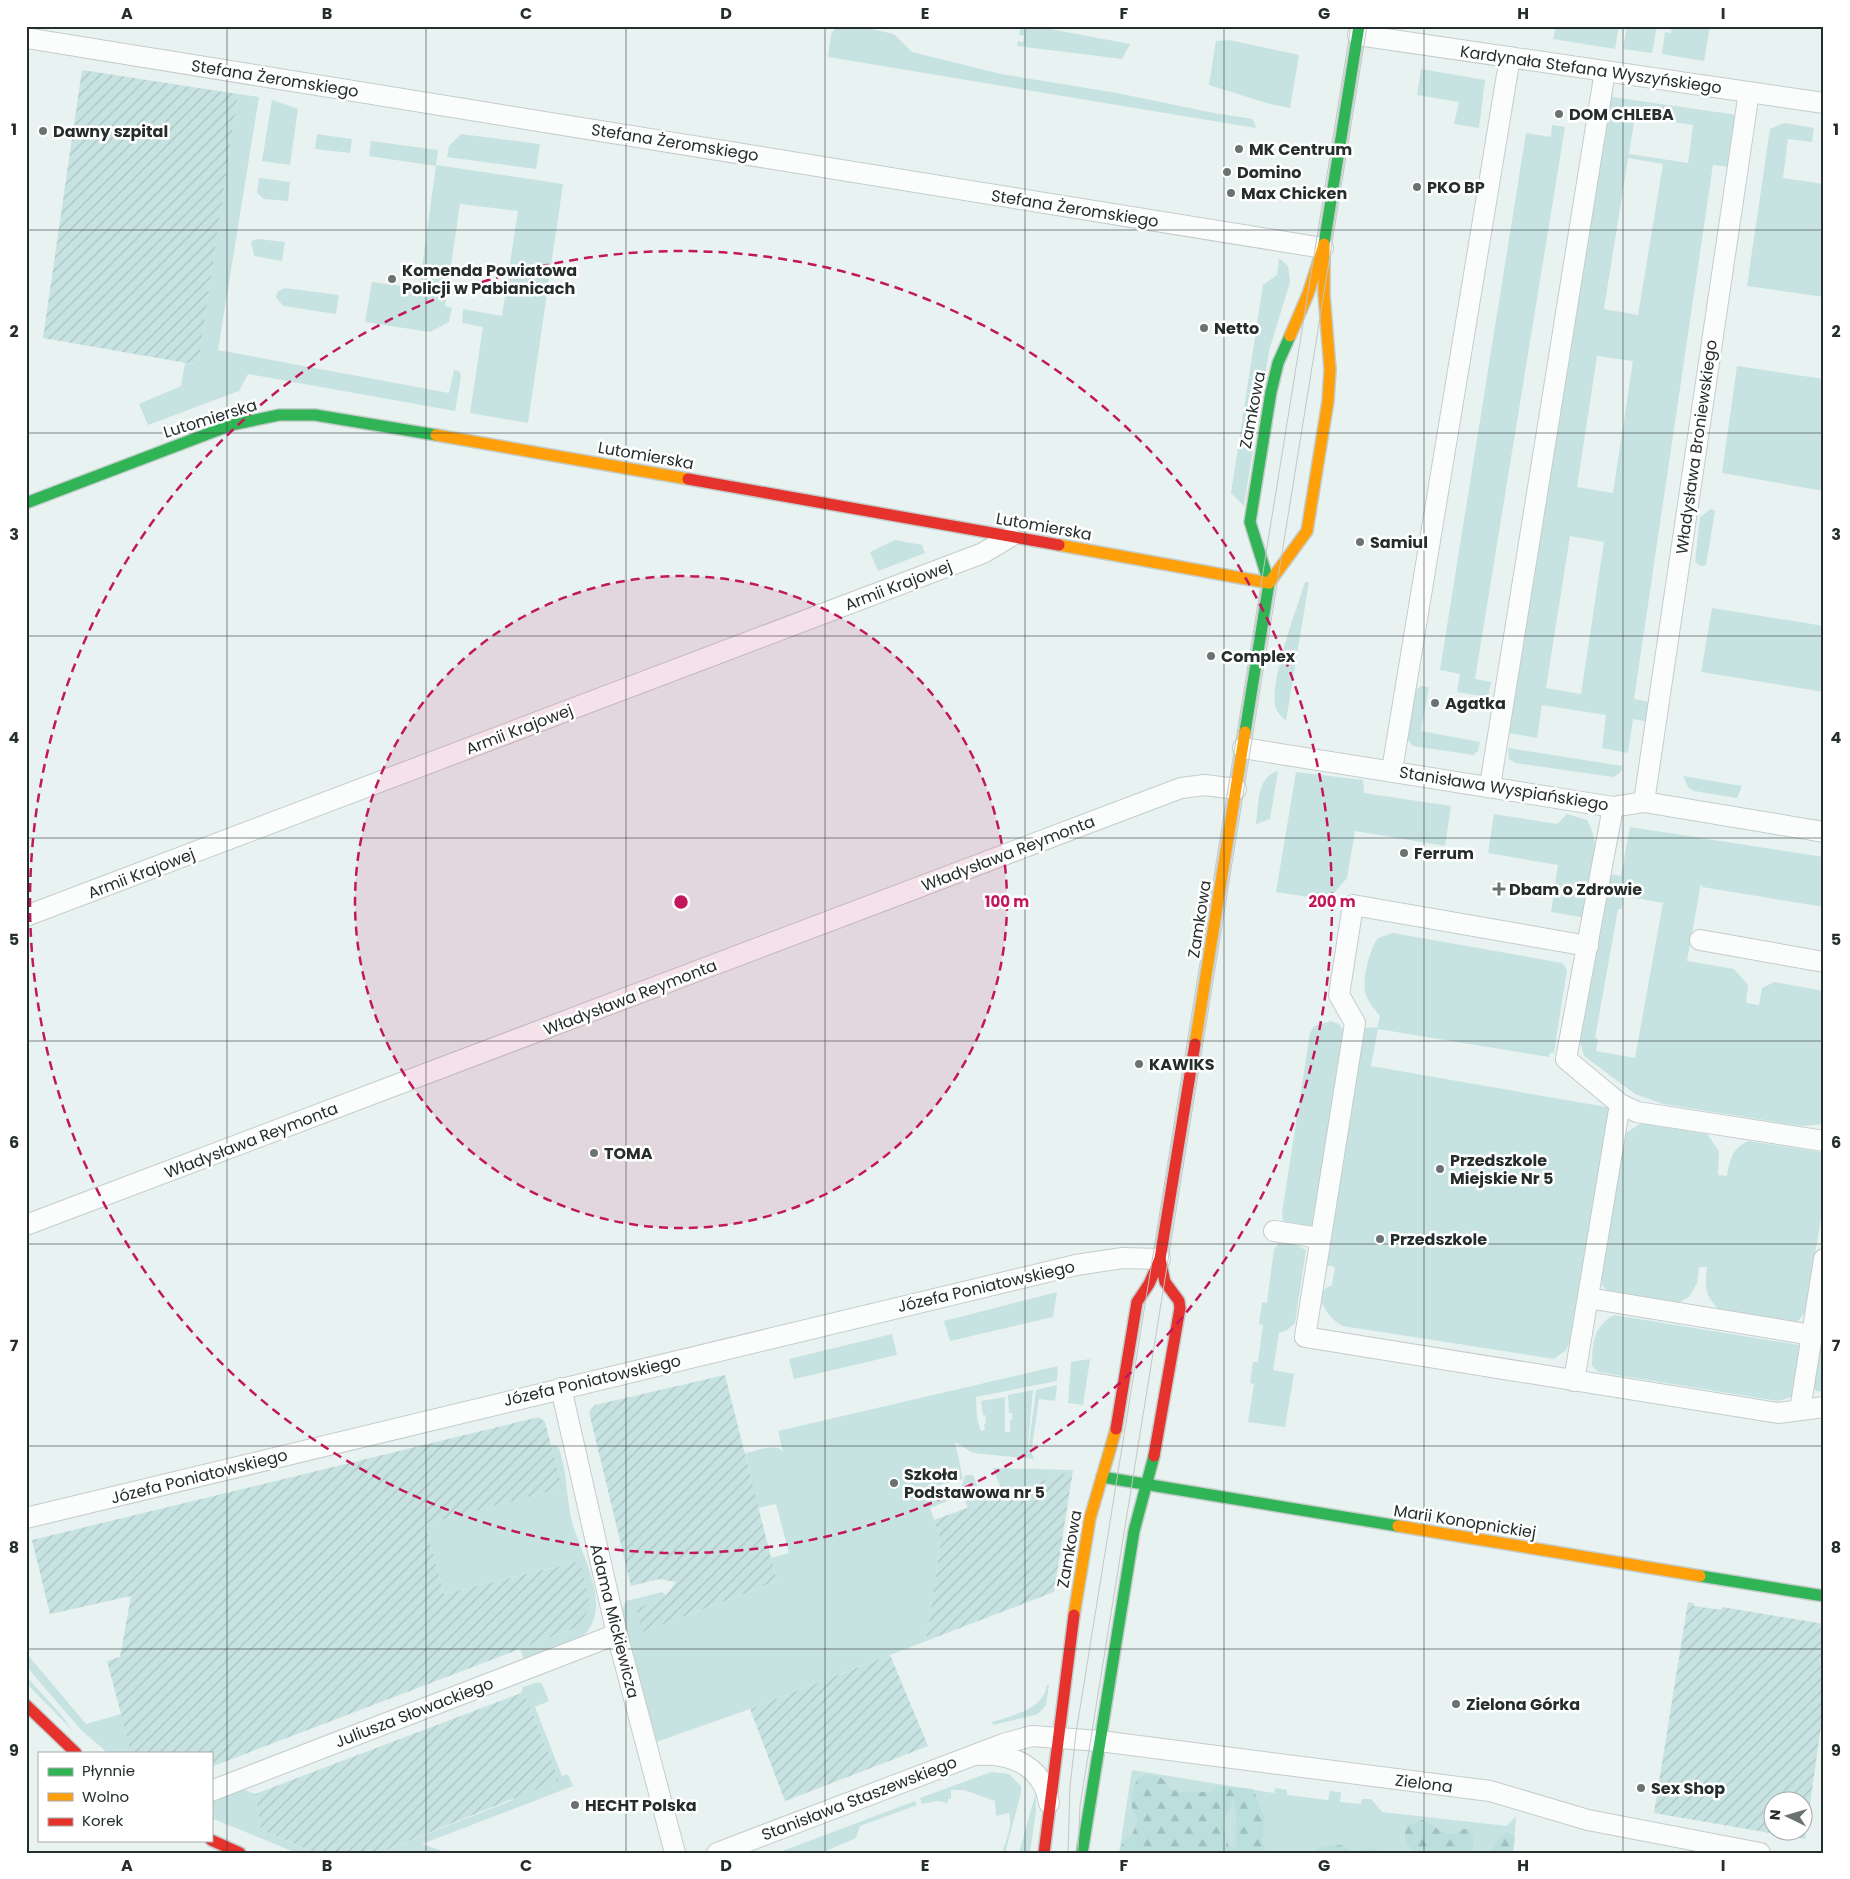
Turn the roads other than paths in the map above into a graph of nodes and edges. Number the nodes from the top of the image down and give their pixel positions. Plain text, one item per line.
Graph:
1 (1358, 31) edge
2 (26, 38) edge
3 (1510, 57) junction
4 (1605, 71) junction
5 (1748, 92) junction
6 (1824, 103) edge
7 (1324, 248) junction
8 (26, 503) edge
9 (1010, 537) junction
10 (1270, 583) junction
11 (1243, 748) junction
12 (1392, 770) junction
13 (1490, 786) junction
14 (1236, 789) junction
15 (1644, 802) junction
16 (1613, 807) junction
17 (1824, 832) edge
18 (26, 916) edge
19 (1700, 940) dead end
20 (1588, 946) junction
21 (1824, 962) edge
22 (1620, 1104) junction
23 (1824, 1141) edge
24 (26, 1225) edge
25 (1274, 1230) dead end
26 (1319, 1238) junction
27 (1824, 1259) edge
28 (1160, 1260) junction
29 (1588, 1298) junction
30 (1812, 1335) junction
31 (1574, 1381) junction
32 (561, 1388) junction
33 (1824, 1406) edge
34 (1800, 1410) junction
35 (1102, 1477) junction
36 (1146, 1484) junction
37 (26, 1518) edge
38 (1824, 1596) edge
39 (617, 1634) junction
40 (26, 1705) edge
41 (1059, 1738) junction
42 (1092, 1741) junction
43 (75, 1752) edge
44 (973, 1755) junction
45 (212, 1791) edge
46 (1050, 1814) junction
47 (212, 1840) edge
48 (240, 1853) edge
49 (675, 1853) edge
50 (717, 1853) edge
51 (1044, 1853) edge
52 (1082, 1853) edge
53 (1760, 1853) edge

1 - 3 street, Kardynała Stefana Wyszyńskiego
1 - 7 street, Zamkowa
2 - 7 street, Stefana Żeromskiego
3 - 4 street, Kardynała Stefana Wyszyńskiego
3 - 12 street
4 - 5 street, Kardynała Stefana Wyszyńskiego
4 - 13 street
5 - 6 street, Kardynała Stefana Wyszyńskiego
5 - 15 street, Władysława Broniewskiego
7 - 10 street, Zamkowa
7 - 10 street, Zamkowa
8 - 9 street, Lutomierska
9 - 10 street, Lutomierska
9 - 18 street, Armii Krajowej
10 - 11 street, Zamkowa
11 - 12 street, Stanisława Wyspiańskiego
11 - 14 street, Zamkowa
12 - 13 street, Stanisława Wyspiańskiego
13 - 16 street, Stanisława Wyspiańskiego
14 - 24 street, Władysława Reymonta
14 - 28 street, Zamkowa
15 - 16 street, Stanisława Wyspiańskiego
15 - 17 street, Stanisława Wyspiańskiego
16 - 20 street
19 - 21 street
20 - 22 street
20 - 26 street
22 - 23 street
22 - 29 street
25 - 26 street
26 - 31 street
27 - 30 street
28 - 32 street, Józefa Poniatowskiego
28 - 35 street, Zamkowa
28 - 36 street, Zamkowa
29 - 30 street
29 - 31 street
30 - 34 street
31 - 34 street
32 - 37 street, Józefa Poniatowskiego
32 - 39 street, Adama Mickiewicza
33 - 34 street
35 - 36 street, Marii Konopnickiej
35 - 41 street, Zamkowa
36 - 38 street, Marii Konopnickiej
36 - 42 street, Zamkowa
39 - 45 street, Juliusza Słowackiego
39 - 49 street, Adama Mickiewicza
40 - 43 street
41 - 42 street, Stanisława Staszewskiego
41 - 44 street, Stanisława Staszewskiego
41 - 46 street, Zamkowa
42 - 52 street, Zamkowa
42 - 53 street, Zielona
44 - 46 street, Stanisława Staszewskiego
44 - 50 street, Stanisława Staszewskiego
46 - 51 street, Zamkowa
47 - 48 street

